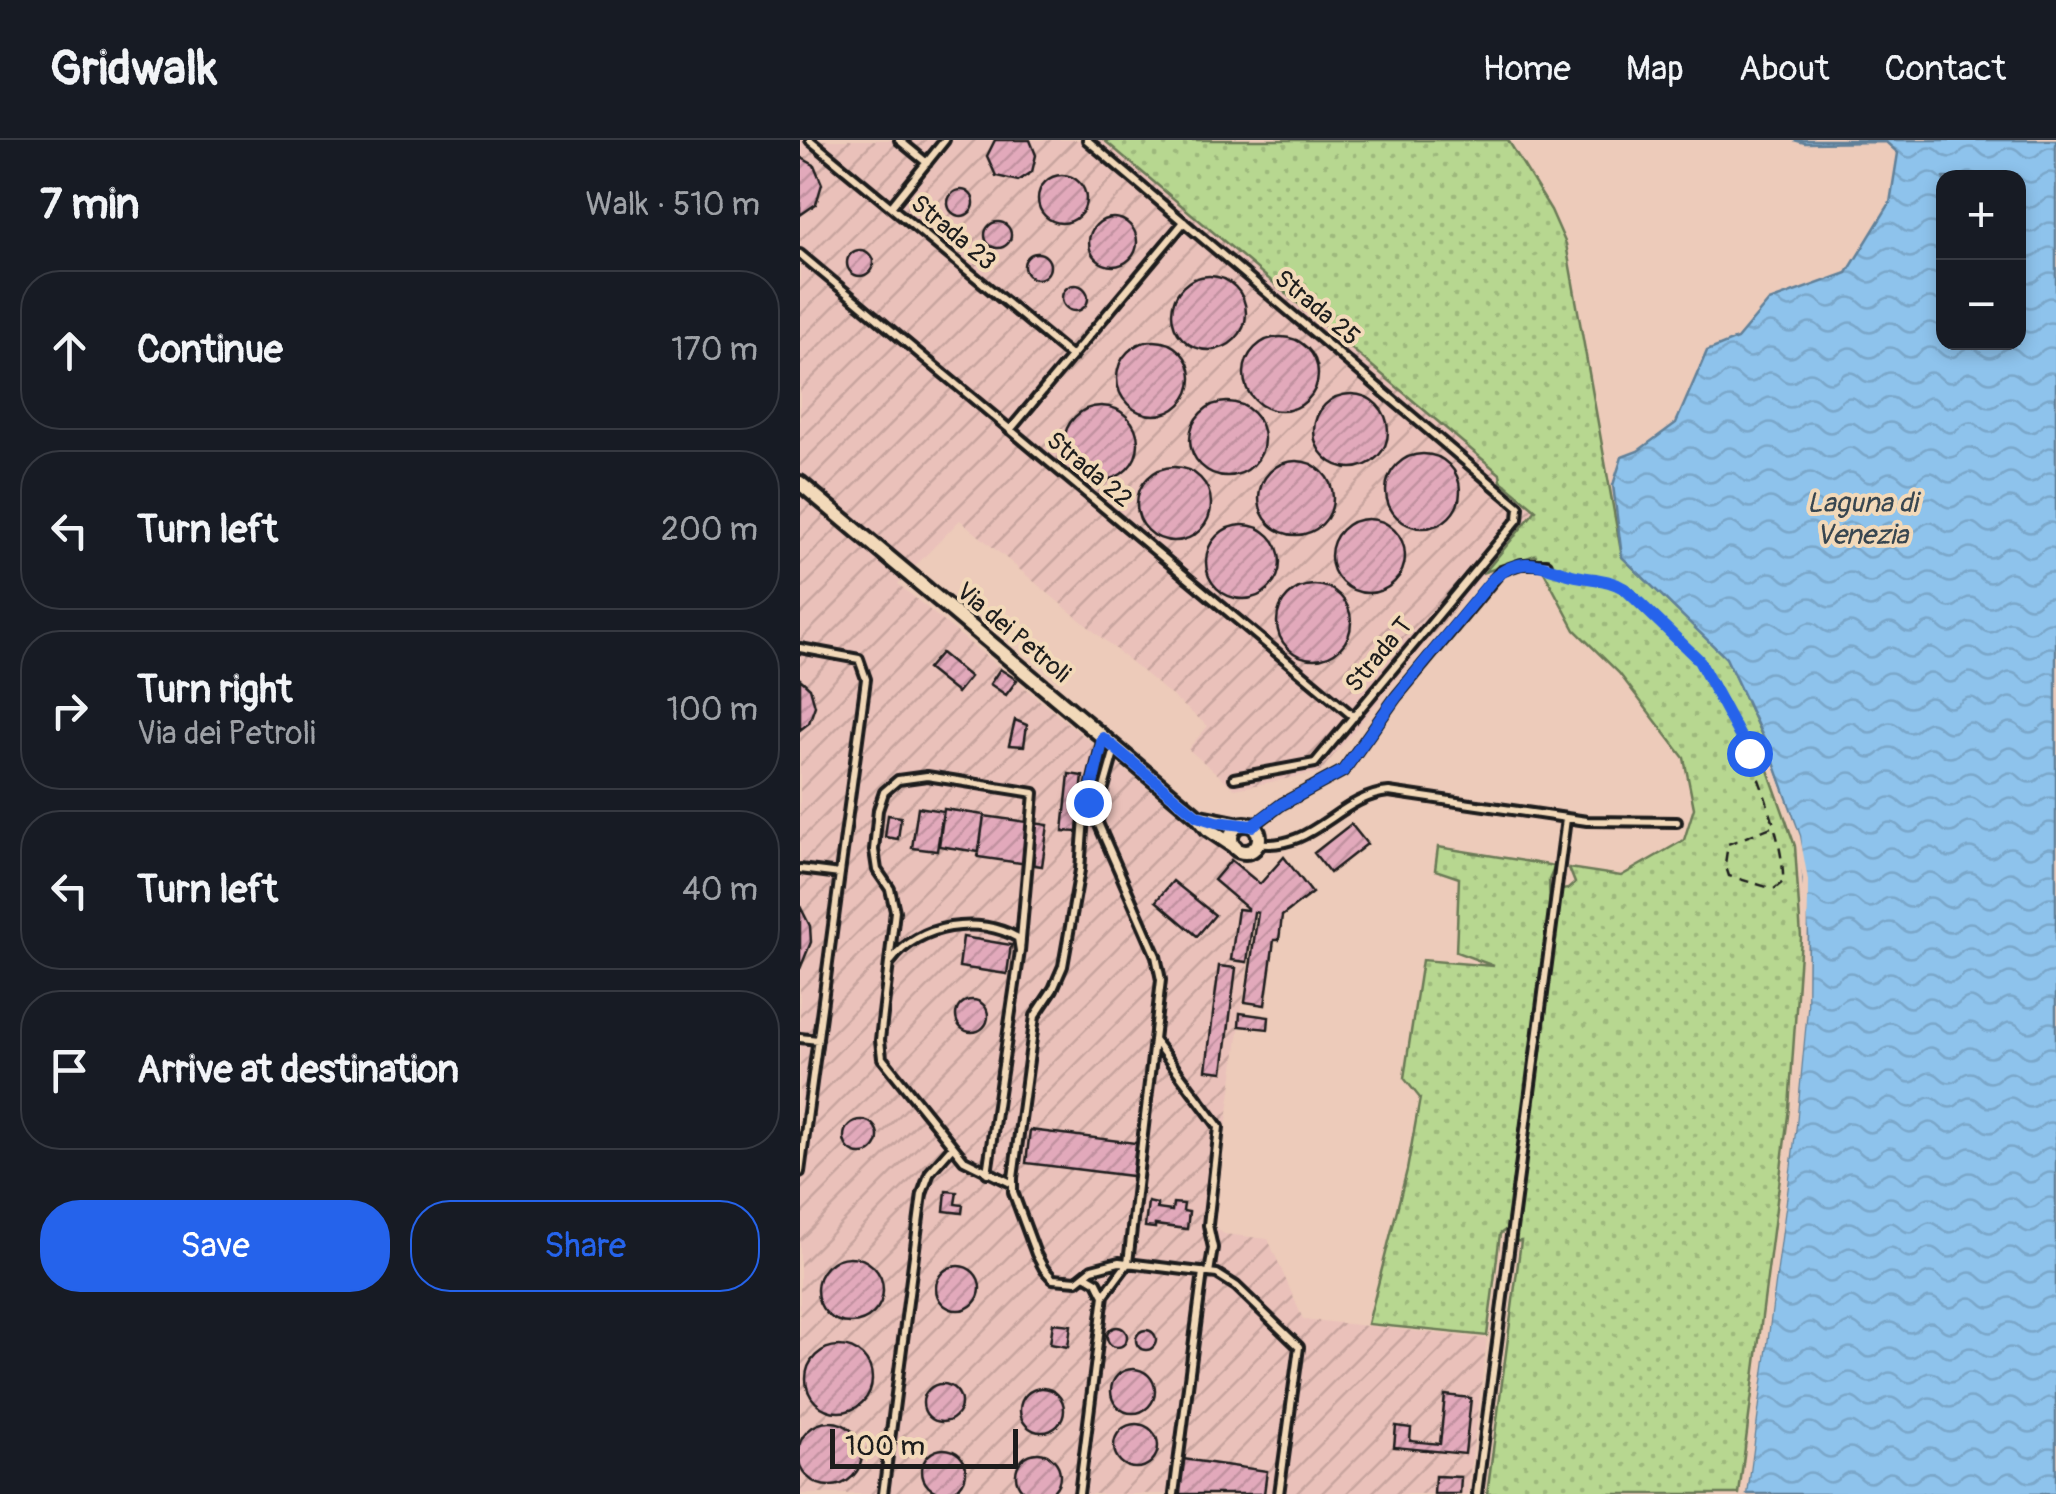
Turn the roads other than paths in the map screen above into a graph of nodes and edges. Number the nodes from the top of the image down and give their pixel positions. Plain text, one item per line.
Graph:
1 (810, 140) edge
2 (899, 140) edge
3 (946, 140) edge
4 (1088, 140) edge
5 (926, 163) junction
6 (891, 207) junction
7 (1184, 222) junction
8 (800, 254) edge
9 (1072, 357) junction
10 (1010, 430) junction
11 (800, 483) edge
12 (1519, 507) joint
13 (1547, 564) road end
14 (800, 648) edge
15 (1354, 717) junction
16 (1103, 738) junction
17 (1115, 748) junction
18 (1234, 778) dead end
19 (1197, 816) junction
20 (1566, 819) junction
21 (1677, 822) dead end
22 (1246, 826) junction
23 (1258, 843) junction
24 (1235, 847) junction
25 (800, 869) edge
26 (840, 874) junction
27 (1020, 951) junction
28 (890, 962) junction
29 (800, 1038) edge
30 (1153, 1038) junction
31 (818, 1040) junction
32 (952, 1147) junction
33 (800, 1172) edge
34 (987, 1174) junction
35 (1012, 1184) junction
36 (1128, 1263) junction
37 (1206, 1273) junction
38 (1085, 1275) junction
39 (1104, 1295) junction
40 (883, 1494) edge
41 (1079, 1494) edge
42 (1174, 1494) edge
43 (1279, 1494) edge
44 (1477, 1494) edge

1 - 6 lane, Strada 23
2 - 5 lane
3 - 5 lane
4 - 7 lane, Strada 25
5 - 6 lane
6 - 9 lane, Strada 23
7 - 9 lane
7 - 12 lane, Strada 25
8 - 10 lane, Strada 22
9 - 10 lane
10 - 15 lane, Strada 22
11 - 16 street, Via dei Petroli
12 - 15 lane, Strada T
13 - 22 lane
14 - 26 lane
15 - 18 lane, Strada T
16 - 17 street, Via dei Petroli
16 - 35 lane
17 - 19 street, Via dei Petroli
17 - 30 lane
19 - 22 street, Via dei Petroli
19 - 24 street, Via dei Petroli
20 - 21 lane
20 - 23 lane
20 - 44 lane
22 - 23 street
22 - 24 street
23 - 24 street
25 - 26 lane
26 - 31 lane
27 - 28 lane
27 - 28 lane
27 - 34 lane
28 - 32 lane
29 - 31 lane
30 - 36 lane
30 - 37 lane
31 - 33 lane
32 - 34 lane
32 - 40 lane
34 - 35 lane
35 - 38 lane
36 - 37 lane
36 - 38 lane
36 - 39 lane
37 - 42 lane
37 - 43 lane
38 - 39 lane
39 - 41 lane

